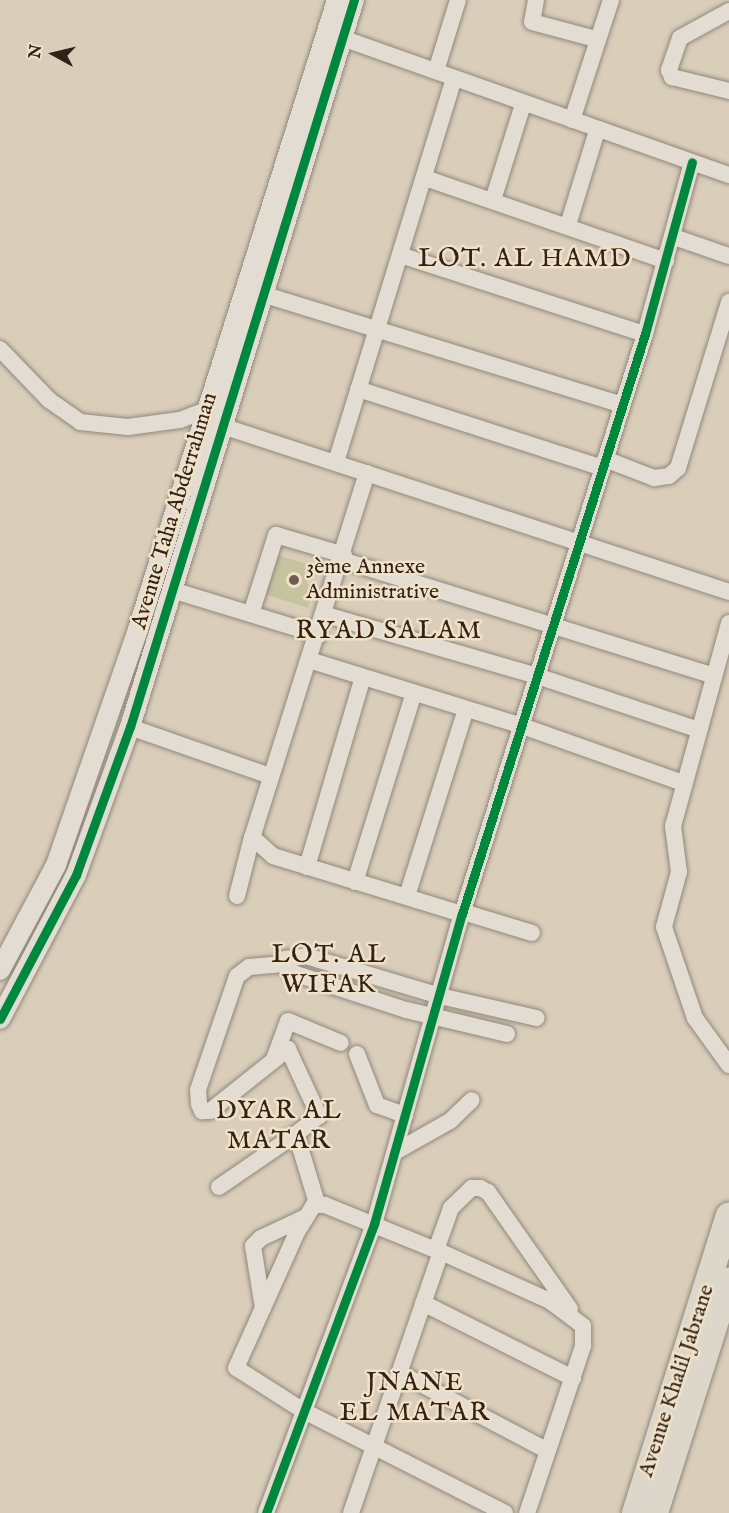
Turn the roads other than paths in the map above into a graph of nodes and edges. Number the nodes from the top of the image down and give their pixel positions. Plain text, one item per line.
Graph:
1 (337, 0) edge
2 (354, 0) edge
3 (458, 0) edge
4 (536, 0) edge
5 (611, 0) edge
6 (729, 11) edge
7 (342, 38) junction
8 (596, 39) junction
9 (436, 71) junction
10 (454, 79) junction
11 (729, 91) edge
12 (523, 104) junction
13 (572, 120) junction
14 (597, 131) junction
15 (692, 162) junction
16 (729, 175) edge
17 (425, 178) junction
18 (493, 200) junction
19 (568, 225) junction
20 (674, 237) junction
21 (400, 255) junction
22 (729, 256) edge
23 (666, 261) junction
24 (262, 294) junction
25 (729, 302) edge
26 (377, 327) junction
27 (645, 334) junction
28 (724, 335) edge
29 (0, 349) edge
30 (358, 388) junction
31 (622, 405) junction
32 (210, 418) junction
33 (336, 462) junction
34 (604, 464) junction
35 (367, 473) junction
36 (580, 541) junction
37 (343, 557) junction
38 (172, 590) junction
39 (729, 592) edge
40 (251, 614) junction
41 (326, 615) junction
42 (729, 623) edge
43 (553, 625) junction
44 (318, 635) junction
45 (309, 660) junction
46 (537, 676) junction
47 (714, 676) junction
48 (363, 677) junction
49 (414, 693) junction
50 (466, 709) junction
51 (522, 726) junction
52 (130, 727) junction
53 (699, 730) junction
54 (270, 776) junction
55 (683, 783) junction
56 (252, 837) junction
57 (308, 867) junction
58 (355, 882) junction
59 (237, 896) dead end
60 (407, 896) junction
61 (463, 913) junction
62 (532, 933) dead end
63 (3, 956) edge
64 (284, 964) junction
65 (440, 996) junction
66 (434, 1017) junction
67 (537, 1018) dead end
68 (0, 1019) edge
69 (507, 1034) dead end
70 (342, 1043) dead end
71 (357, 1054) dead end
72 (273, 1060) junction
73 (729, 1065) edge
74 (472, 1100) dead end
75 (405, 1115) junction
76 (296, 1134) junction
77 (395, 1152) junction
78 (219, 1187) dead end
79 (317, 1203) junction
80 (729, 1215) edge
81 (306, 1216) junction
82 (374, 1224) junction
83 (439, 1251) junction
84 (729, 1280) edge
85 (423, 1304) junction
86 (263, 1308) junction
87 (576, 1317) junction
88 (400, 1373) junction
89 (573, 1378) junction
90 (302, 1410) junction
91 (373, 1448) junction
92 (548, 1451) junction
93 (266, 1513) edge
94 (351, 1513) edge
95 (505, 1513) edge
96 (527, 1513) edge
97 (635, 1513) edge
98 (655, 1513) edge

1 - 32 street, Avenue Taha Abderrahman
2 - 7 street, Avenue Taha Abderrahman
3 - 9 street
4 - 8 street
5 - 8 street
6 - 11 street
7 - 9 street
7 - 24 street, Avenue Taha Abderrahman
8 - 13 street
9 - 10 street
10 - 12 street
10 - 17 street
12 - 13 street
12 - 18 street
13 - 14 street
14 - 15 street
14 - 19 street
15 - 16 street
15 - 20 street
17 - 18 street
17 - 21 street
18 - 19 street
19 - 23 street
20 - 22 street
20 - 23 street
21 - 26 street
21 - 27 street
23 - 27 street
24 - 26 street
24 - 32 street, Avenue Taha Abderrahman
25 - 28 street
26 - 30 street
26 - 31 street
27 - 31 street
28 - 34 street
29 - 32 street
30 - 33 street
30 - 34 street
31 - 34 street
32 - 33 street
32 - 38 street, Avenue Taha Abderrahman
32 - 63 street, Avenue Taha Abderrahman
33 - 35 street
34 - 36 street
35 - 36 street
35 - 37 street
36 - 39 street
36 - 43 street
37 - 40 street
37 - 41 street
37 - 43 street
38 - 40 street
38 - 52 street, Avenue Taha Abderrahman
40 - 44 street
41 - 44 street
41 - 46 street
42 - 47 street
43 - 46 street
43 - 47 street
44 - 45 street
45 - 48 street
45 - 54 street
46 - 51 street
46 - 53 street
47 - 53 street
48 - 49 street
48 - 57 street
49 - 50 street
49 - 58 street
50 - 51 street
50 - 60 street
51 - 55 street
51 - 61 street
52 - 54 street
52 - 68 street, Avenue Taha Abderrahman
53 - 55 street
54 - 56 street
55 - 73 street
56 - 57 street
56 - 59 street
57 - 58 street
58 - 60 street
60 - 61 street
61 - 62 street
61 - 65 street
64 - 65 street
64 - 66 street
64 - 72 street
65 - 66 street
65 - 67 street
66 - 69 street
66 - 75 street
70 - 72 street
71 - 75 street
72 - 76 street
74 - 77 street
75 - 77 street
76 - 78 street
76 - 79 street
77 - 82 street
79 - 81 street
79 - 82 street
80 - 97 main road, Avenue Khalil Jabrane
81 - 86 street
81 - 86 street
82 - 83 street
82 - 90 street
83 - 85 street
83 - 87 street
83 - 87 street
84 - 98 main road, Avenue Khalil Jabrane
85 - 88 street
85 - 89 street
86 - 90 street
87 - 89 street
88 - 91 street
88 - 92 street
89 - 92 street
90 - 91 street
90 - 93 street
91 - 94 street
91 - 95 street
92 - 96 street

